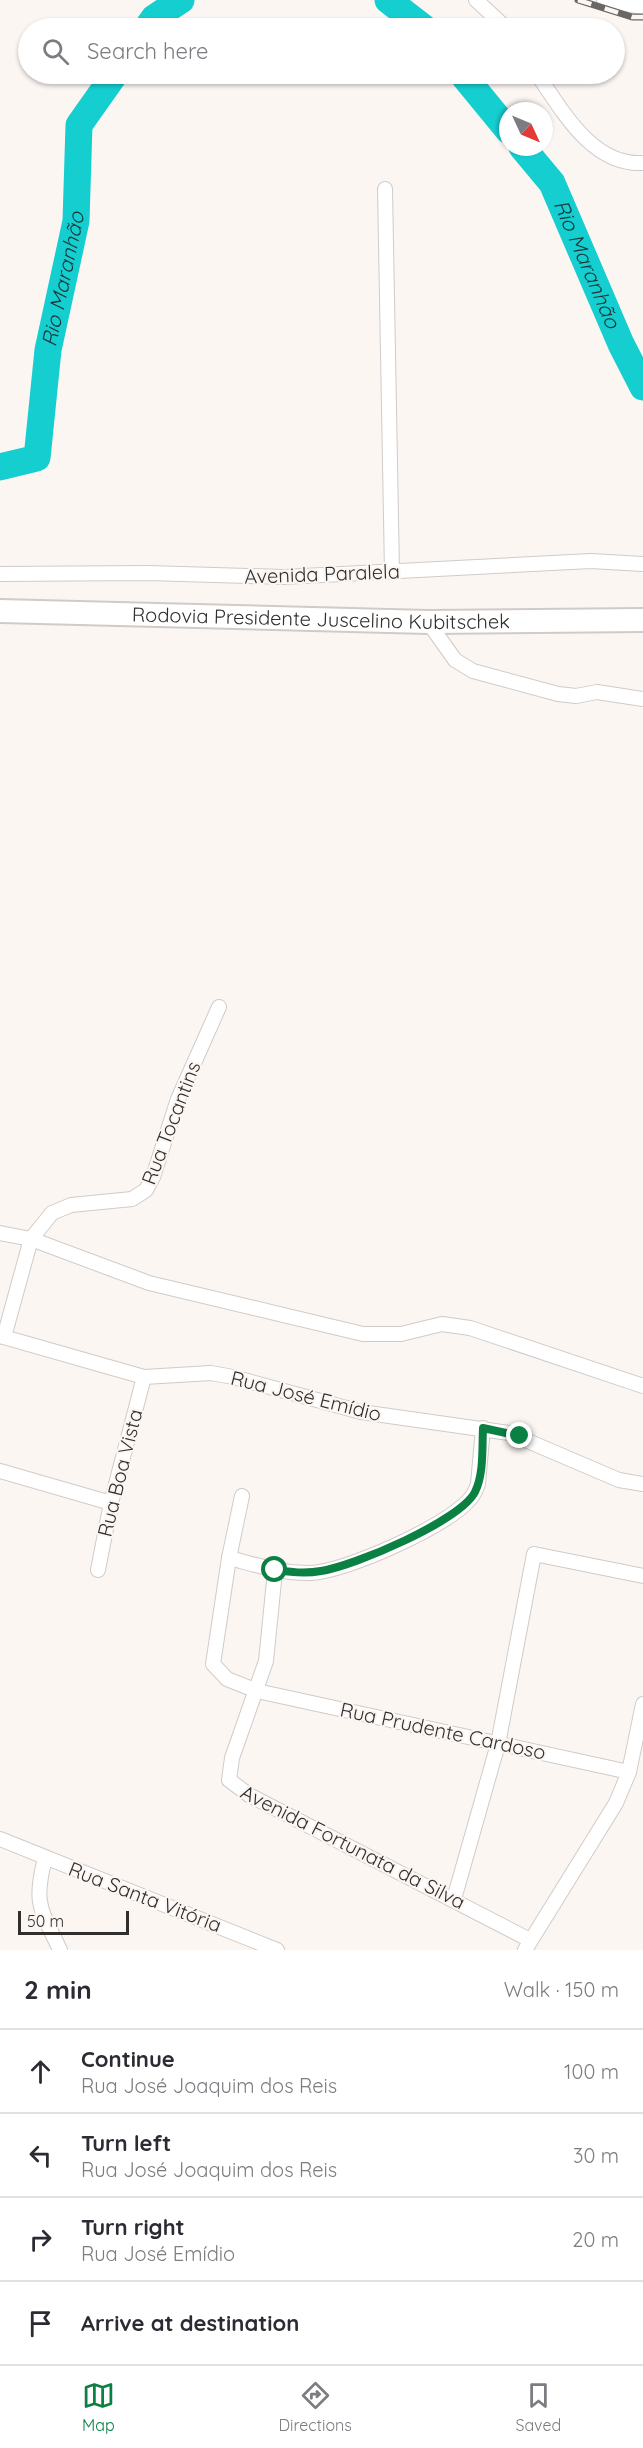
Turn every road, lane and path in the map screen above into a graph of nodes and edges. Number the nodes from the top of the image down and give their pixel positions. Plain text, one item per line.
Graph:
1 (476, 0) edge
2 (604, 0) edge
3 (643, 7) edge
4 (495, 18) edge
5 (544, 84) edge
6 (643, 163) edge
7 (385, 189) dead end
8 (643, 564) edge
9 (392, 572) junction
10 (0, 574) edge
11 (0, 611) edge
12 (643, 620) edge
13 (428, 622) junction
14 (643, 699) edge
15 (219, 1007) dead end
16 (0, 1233) edge
17 (31, 1239) junction
18 (2, 1336) edge
19 (144, 1377) junction
20 (643, 1386) edge
21 (483, 1428) junction
22 (0, 1471) edge
23 (643, 1484) edge
24 (242, 1496) dead end
25 (111, 1503) junction
26 (230, 1558) junction
27 (98, 1569) dead end
28 (275, 1570) junction
29 (643, 1576) edge
30 (257, 1691) junction
31 (643, 1704) edge
32 (498, 1744) junction
33 (639, 1748) edge
34 (629, 1772) junction
35 (0, 1839) edge
36 (45, 1858) junction
37 (454, 1899) junction
38 (527, 1945) edge
39 (60, 1950) edge
40 (277, 1950) edge

1 - 4 street
2 - 3 street
5 - 6 street
7 - 9 street
8 - 9 street, Avenida Paralela
9 - 10 street, Avenida Paralela
11 - 13 highway, Rodovia Presidente Juscelino Kubitschek
12 - 13 highway, Rodovia Presidente Juscelino Kubitschek
13 - 14 street
15 - 17 street, Rua Tocantins
16 - 17 street
17 - 18 street, Rua Tocantins
17 - 20 street
18 - 19 street, Rua José Emídio
19 - 21 street, Rua José Emídio
19 - 25 street, Rua Boa Vista
21 - 23 street, Rua José Emídio
21 - 28 street
22 - 25 street
24 - 26 street
25 - 27 street, Rua Boa Vista
26 - 28 street
26 - 30 street, Rua Prudente Cardoso
28 - 30 street
29 - 32 street
30 - 32 street, Rua Prudente Cardoso
30 - 37 street, Avenida Fortunata da Silva
31 - 33 street
32 - 34 street, Rua Prudente Cardoso
32 - 37 street
33 - 34 street
34 - 38 street
35 - 36 street, Rua Santa Vitória
36 - 39 street
36 - 40 street, Rua Santa Vitória
37 - 38 street, Avenida Fortunata da Silva

